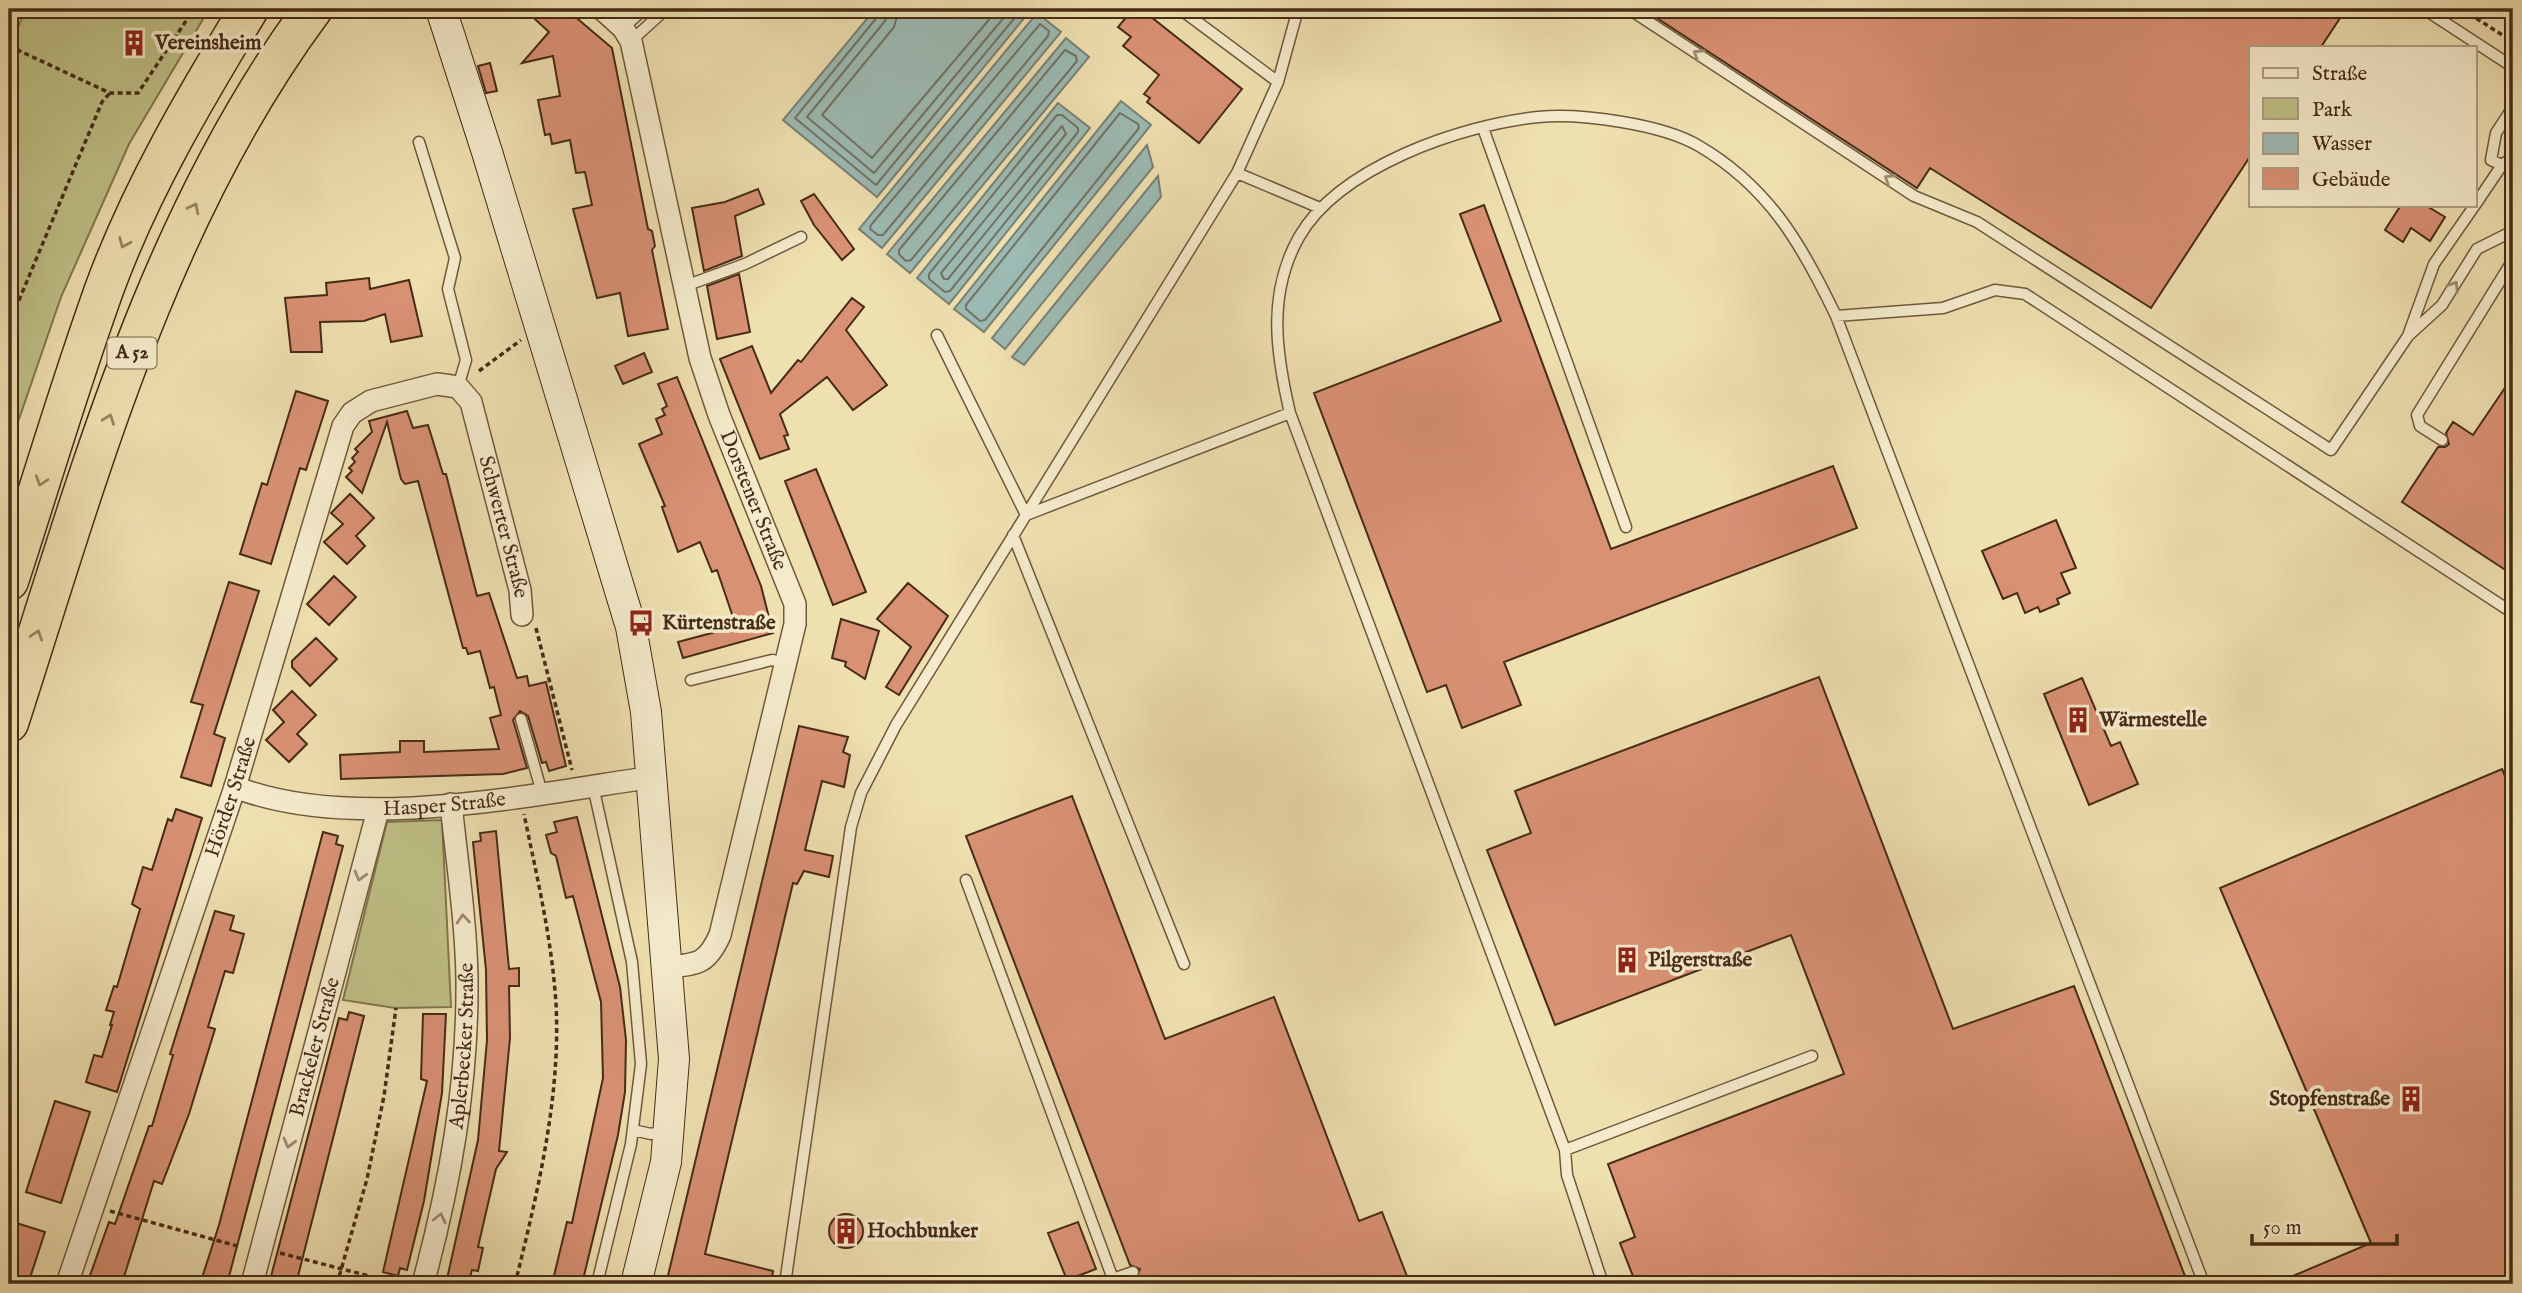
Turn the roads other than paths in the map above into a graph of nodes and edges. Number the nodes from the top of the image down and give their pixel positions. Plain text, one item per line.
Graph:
1 (249, 9) edge
2 (313, 9) edge
3 (441, 9) edge
4 (602, 9) edge
5 (644, 9) edge
6 (666, 9) edge
7 (1180, 9) edge
8 (1298, 9) edge
9 (1629, 9) edge
10 (2424, 9) edge
11 (627, 34) junction
12 (2513, 67) edge
13 (1278, 82) junction
14 (2513, 107) edge
15 (1482, 128) junction
16 (419, 142) dead end
17 (2513, 157) edge
18 (2502, 165) junction
19 (1237, 173) junction
20 (2476, 204) edge
21 (2474, 206) edge
22 (1320, 208) junction
23 (2513, 231) edge
24 (801, 237) dead end
25 (2513, 260) edge
26 (685, 286) junction
27 (1836, 316) junction
28 (937, 335) dead end
29 (2408, 336) junction
30 (458, 387) junction
31 (1290, 413) junction
32 (2442, 440) dead end
33 (1026, 515) junction
34 (1626, 527) dead end
35 (1013, 535) junction
36 (9, 581) edge
37 (2513, 613) edge
38 (522, 615) road end
39 (786, 663) junction
40 (691, 680) dead end
41 (521, 719) dead end
42 (9, 723) edge
43 (653, 777) junction
44 (585, 787) junction
45 (235, 788) junction
46 (542, 793) junction
47 (451, 804) junction
48 (378, 810) junction
49 (966, 880) dead end
50 (1184, 964) dead end
51 (668, 968) junction
52 (1812, 1056) dead end
53 (633, 1130) junction
54 (670, 1130) junction
55 (1565, 1150) junction
56 (1133, 1272) dead end
57 (1113, 1279) junction
58 (67, 1284) edge
59 (251, 1284) edge
60 (423, 1284) edge
61 (597, 1284) edge
62 (636, 1284) edge
63 (785, 1284) edge
64 (1098, 1284) edge
65 (1603, 1284) edge
66 (2204, 1284) edge

1 -> 36 highway, A 52
42 -> 2 highway, A 52
3 - 43 main road
4 - 11 street
5 - 11 lane
6 - 11 lane
7 - 13 lane
8 - 13 lane
29 -> 9 lane
10 - 12 lane
11 - 26 street, Dorstener Straße
13 - 19 lane
14 - 18 lane
15 - 22 lane
15 - 27 lane
15 - 34 lane
16 - 30 lane
17 - 18 lane
18 - 20 lane
19 - 22 lane
19 - 33 lane
21 - 29 lane
22 - 31 lane
29 -> 23 lane
24 - 26 lane
25 - 32 lane
26 - 39 street, Dorstener Straße
27 - 37 lane
27 - 66 lane
28 - 33 lane
30 - 38 street, Schwerter Straße
30 - 45 street, Hörder Straße
31 - 33 lane
31 - 55 lane
33 - 35 lane
35 - 50 lane
35 - 63 lane
39 - 40 lane
39 - 51 street, Dorstener Straße
41 - 46 lane
43 - 44 street, Hasper Straße
43 - 51 main road
44 - 46 street, Hasper Straße
44 - 53 lane
45 - 48 street, Hasper Straße
45 - 58 street, Hörder Straße
46 - 47 street, Hasper Straße
47 - 48 street, Hasper Straße
60 -> 47 street, Aplerbecker Straße
48 -> 59 street, Brackeler Straße
49 - 57 lane
51 - 54 main road
52 - 55 lane
53 - 54 lane
53 - 61 lane
54 - 62 main road
55 - 65 lane
56 - 57 lane
57 - 64 lane

